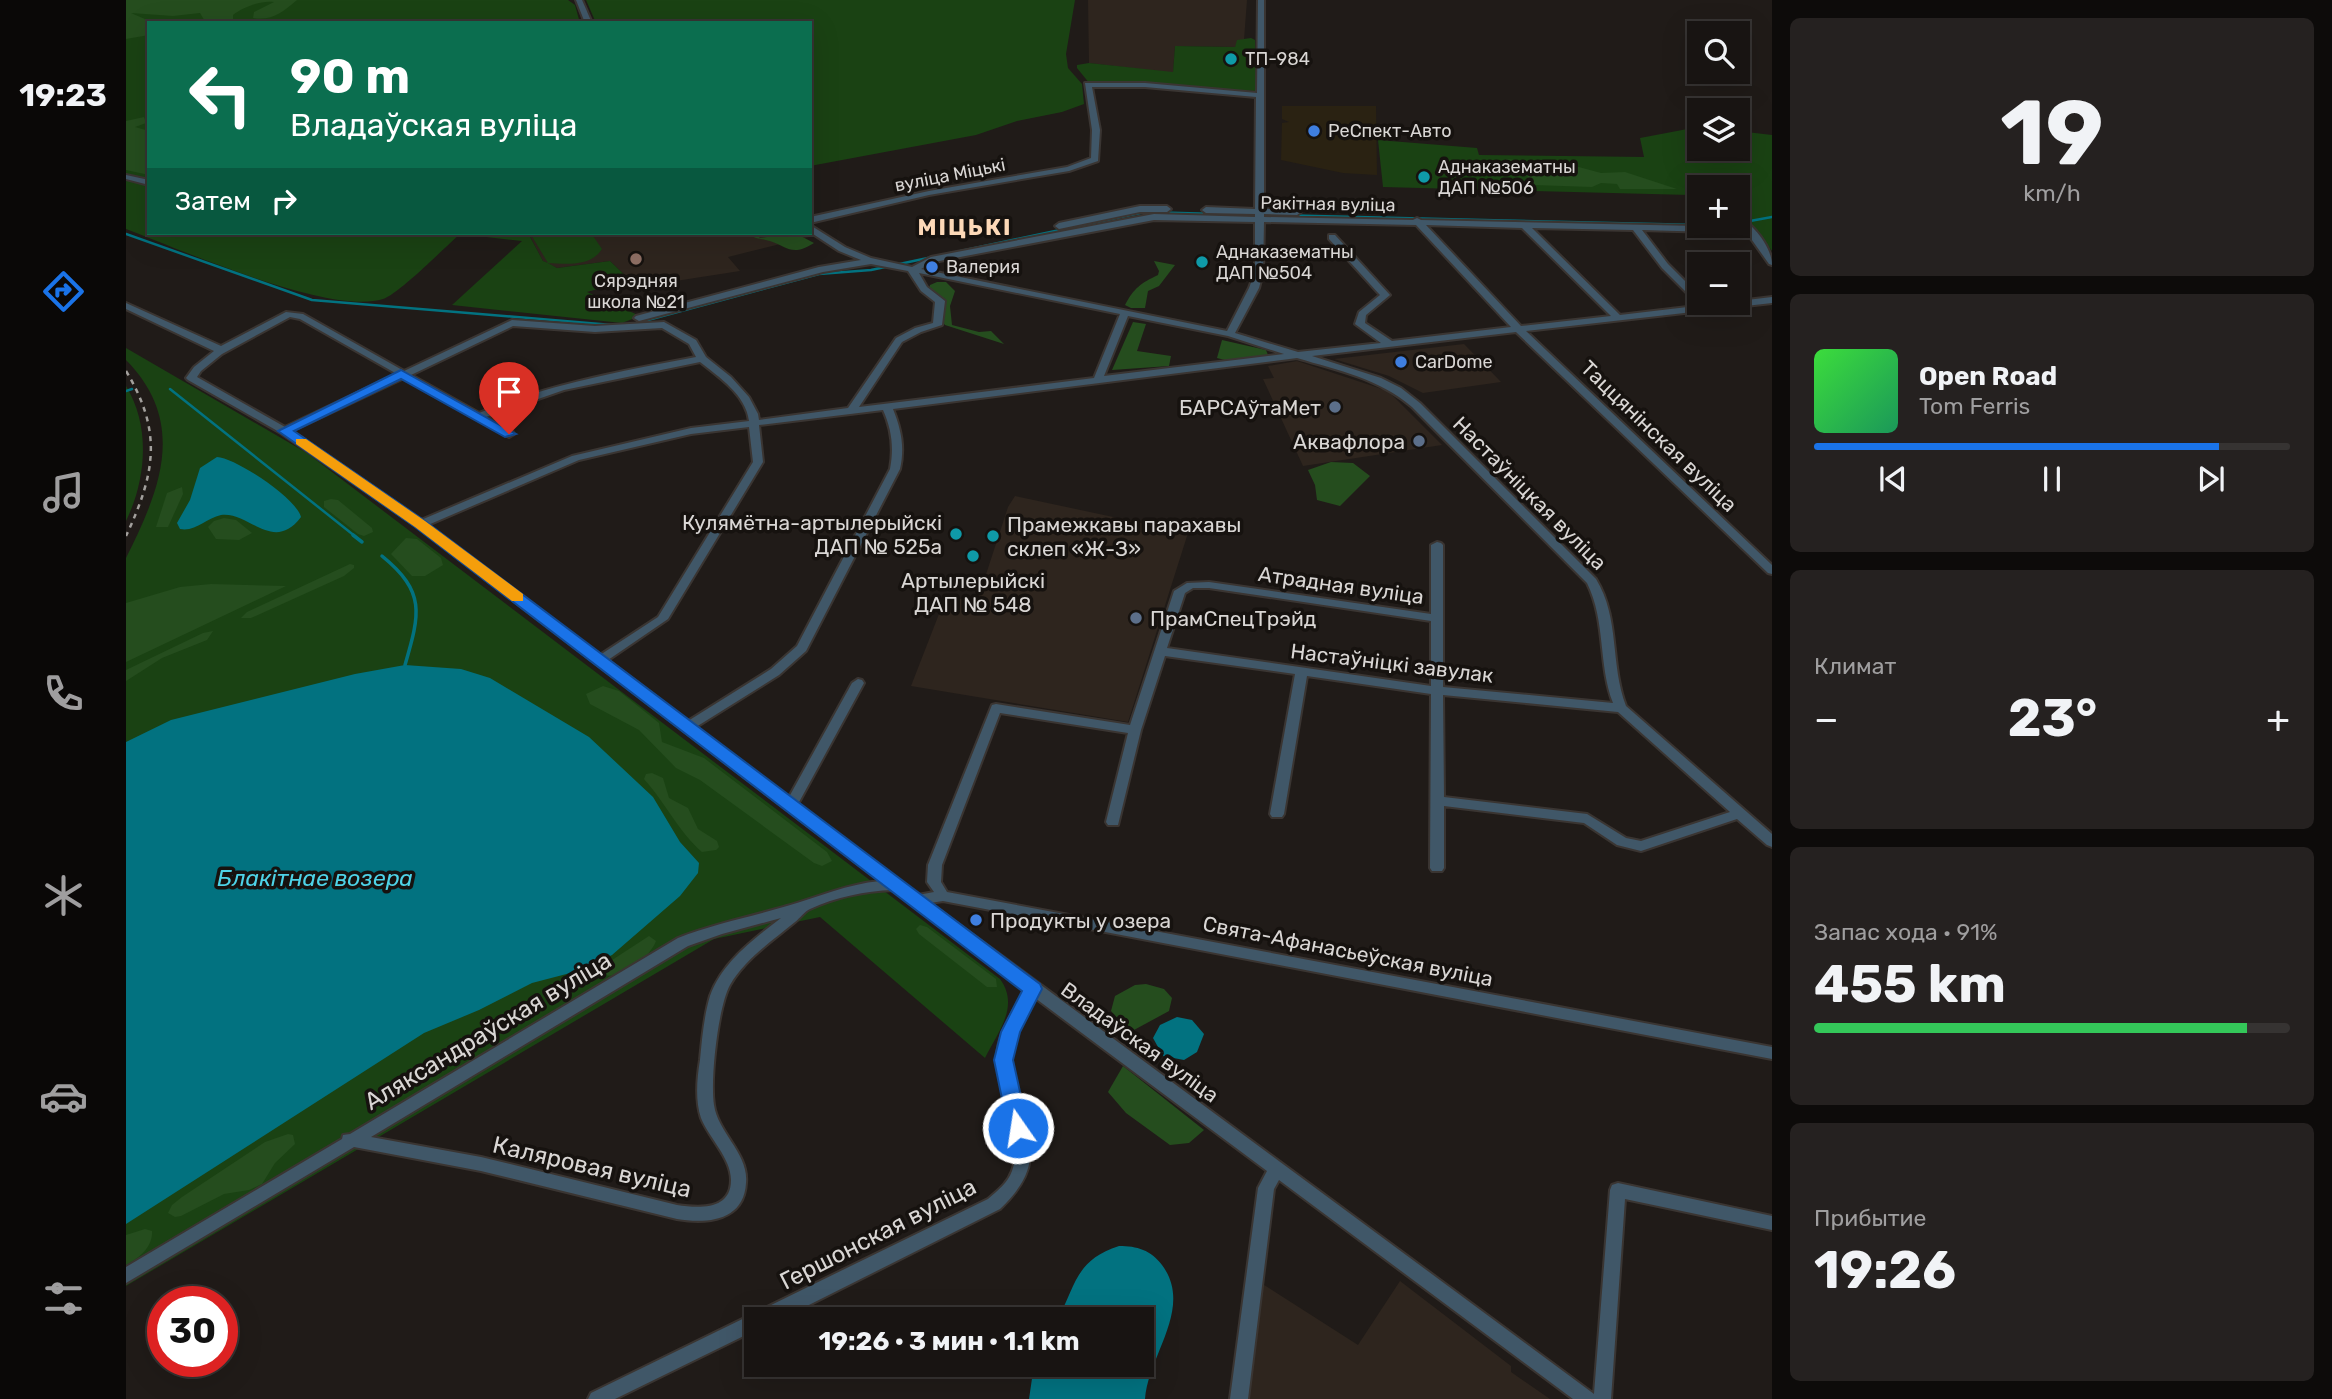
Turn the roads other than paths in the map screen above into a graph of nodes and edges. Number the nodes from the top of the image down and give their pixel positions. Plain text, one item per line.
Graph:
1 (579, 0) edge
2 (1261, 0) edge
3 (588, 21) edge
4 (1259, 95) junction
5 (126, 177) edge
6 (147, 182) edge
7 (1261, 215) junction
8 (812, 220) edge
9 (1687, 220) edge
10 (1417, 221) junction
11 (1524, 225) junction
12 (1059, 226) dead end
13 (1635, 228) junction
14 (812, 229) edge
15 (1687, 229) edge
16 (1750, 230) edge
17 (1332, 237) dead end
18 (872, 261) junction
19 (1772, 262) edge
20 (911, 270) junction
21 (1687, 288) edge
22 (1772, 300) edge
23 (1750, 301) edge
24 (126, 306) edge
25 (1687, 307) edge
26 (1125, 313) junction
27 (289, 314) joint
28 (639, 318) dead end
29 (1618, 318) junction
30 (1519, 330) junction
31 (1230, 334) junction
32 (1391, 345) junction
33 (223, 351) junction
34 (1298, 355) junction
35 (702, 359) junction
36 (401, 374) junction
37 (191, 378) joint
38 (1098, 380) junction
39 (887, 407) junction
40 (852, 410) junction
41 (478, 417) junction
42 (753, 421) junction
43 (285, 431) junction
44 (509, 434) dead end
45 (420, 524) junction
46 (1437, 545) dead end
47 (1772, 571) edge
48 (1436, 618) junction
49 (1160, 650) junction
50 (600, 660) junction
51 (1302, 671) junction
52 (858, 683) dead end
53 (1440, 691) junction
54 (1621, 708) junction
55 (688, 726) junction
56 (1135, 730) junction
57 (1439, 801) junction
58 (792, 804) junction
59 (1740, 813) junction
60 (1277, 814) dead end
61 (1113, 822) dead end
62 (1772, 842) edge
63 (1437, 868) dead end
64 (898, 885) junction
65 (943, 896) junction
66 (917, 900) junction
67 (806, 905) junction
68 (1033, 989) junction
69 (1772, 1053) edge
70 (349, 1140) junction
71 (1277, 1169) junction
72 (1772, 1223) edge
73 (126, 1276) edge
74 (787, 1307) edge
75 (744, 1328) edge
76 (597, 1399) edge
77 (1239, 1399) edge
78 (1587, 1399) edge
79 (1602, 1399) edge

1 - 3 street
2 - 4 street
4 - 7 street
4 - 8 street, вуліца Міцькі
5 - 6 street
7 - 9 street, Ракітная вуліца
7 - 10 street, Ракітная вуліца
7 - 12 street, Ракітная вуліца
7 - 20 street, Ракітная вуліца
7 - 31 street
10 - 11 street, Ракітная вуліца
10 - 30 street, Таццянінская вуліца
11 - 13 street, Ракітная вуліца
11 - 29 street
13 - 15 street, Ракітная вуліца
13 - 21 street
14 - 18 street
16 - 19 street
17 - 32 street
18 - 20 street
18 - 28 street
20 - 26 street
20 - 40 street
22 - 23 street
24 - 33 street
25 - 29 street
26 - 31 street
26 - 38 street
27 - 33 street
27 - 36 street
29 - 30 street
30 - 32 street
30 - 47 street, Таццянінская вуліца
31 - 34 street, Настаўніцкая вуліца
32 - 34 street
33 - 37 street
34 - 38 street
34 - 54 street, Настаўніцкая вуліца
35 - 36 street
35 - 41 street
35 - 42 street
36 - 41 street
36 - 43 street
37 - 43 street, Владаўская вуліца
38 - 39 street
39 - 40 street
39 - 55 street
40 - 42 street
41 - 44 street
42 - 45 street
42 - 50 street
43 - 45 street, Владаўская вуліца
45 - 50 street, Владаўская вуліца
46 - 48 street
48 - 49 street, Атрадная вуліца
48 - 53 street
49 - 51 street, Настаўніцкі завулак
49 - 56 street, Атрадная вуліца
50 - 55 street, Владаўская вуліца
51 - 53 street, Настаўніцкі завулак
51 - 60 street
52 - 58 street
53 - 54 street, Настаўніцкі завулак
53 - 57 street
54 - 59 street, Настаўніцкая вуліца
55 - 58 street, Владаўская вуліца
56 - 61 street, Атрадная вуліца
56 - 65 street
57 - 59 street
57 - 63 street
58 - 64 street, Владаўская вуліца
59 - 62 street, Настаўніцкая вуліца
64 - 66 street, Владаўская вуліца
64 - 67 street, Аляксандраўская вуліца
65 - 66 street, Свята-Афанасьеўская вуліца
65 - 69 street, Свята-Афанасьеўская вуліца
66 - 68 street, Владаўская вуліца
67 - 70 street, Аляксандраўская вуліца
67 - 70 street, Каляровая вуліца
68 - 71 street, Владаўская вуліца
68 - 74 street, Гершонская вуліца
70 - 73 street, Аляксандраўская вуліца
71 - 77 street
71 - 78 street, Владаўская вуліца
72 - 79 street
75 - 76 street

